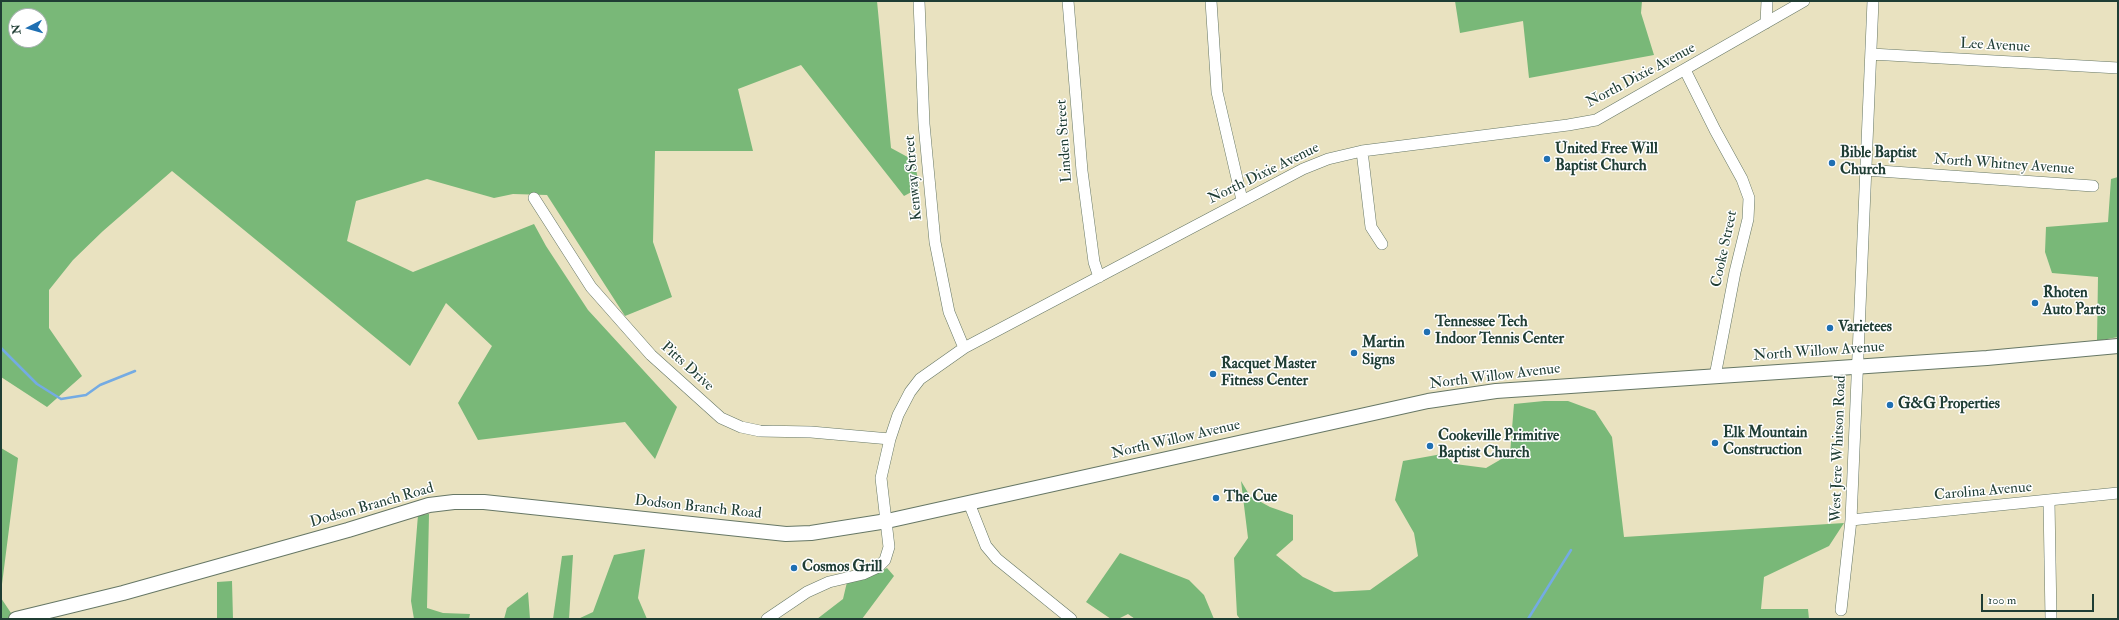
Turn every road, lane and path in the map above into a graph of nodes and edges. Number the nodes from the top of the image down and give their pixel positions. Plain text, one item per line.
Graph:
1 (919, 1) edge
2 (1068, 1) edge
3 (1211, 1) edge
4 (1767, 1) edge
5 (1804, 1) edge
6 (1873, 1) edge
7 (1766, 23) junction
8 (1871, 54) junction
9 (2118, 68) edge
10 (1685, 70) junction
11 (1362, 151) junction
12 (1865, 170) junction
13 (2093, 186) dead end
14 (534, 198) dead end
15 (1242, 200) junction
16 (1382, 244) dead end
17 (1099, 277) junction
18 (2118, 346) edge
19 (964, 348) junction
20 (1857, 367) junction
21 (1715, 376) junction
22 (890, 439) junction
23 (2118, 493) edge
24 (2049, 501) junction
25 (969, 503) junction
26 (1852, 520) junction
27 (887, 521) junction
28 (1841, 610) dead end
29 (16, 619) edge
30 (767, 619) edge
31 (1070, 619) edge
32 (2051, 619) edge

1 - 19 street, Kenway Street
2 - 17 street, Linden Street
3 - 15 street
4 - 7 street
5 - 7 street, North Dixie Avenue
6 - 8 street, West Jere Whitson Road
7 - 10 street, North Dixie Avenue
8 - 9 street, Lee Avenue
8 - 12 street, West Jere Whitson Road
10 - 11 street, North Dixie Avenue
10 - 21 street, Cooke Street
11 - 15 street, North Dixie Avenue
11 - 16 street
12 - 13 street, North Whitney Avenue
12 - 20 street, West Jere Whitson Road
14 - 22 street, Pitts Drive
15 - 17 street, North Dixie Avenue
17 - 19 street, North Dixie Avenue
18 - 20 main road, North Willow Avenue
19 - 22 street, North Dixie Avenue
20 - 21 main road, North Willow Avenue
20 - 26 street, West Jere Whitson Road
21 - 25 main road, North Willow Avenue
22 - 27 street, North Dixie Avenue
23 - 24 street, Carolina Avenue
24 - 26 street, Carolina Avenue
24 - 32 street
25 - 27 main road, North Willow Avenue
25 - 31 street
26 - 28 street, West Jere Whitson Road
27 - 29 main road, Dodson Branch Road
27 - 30 street, North Dixie Avenue

